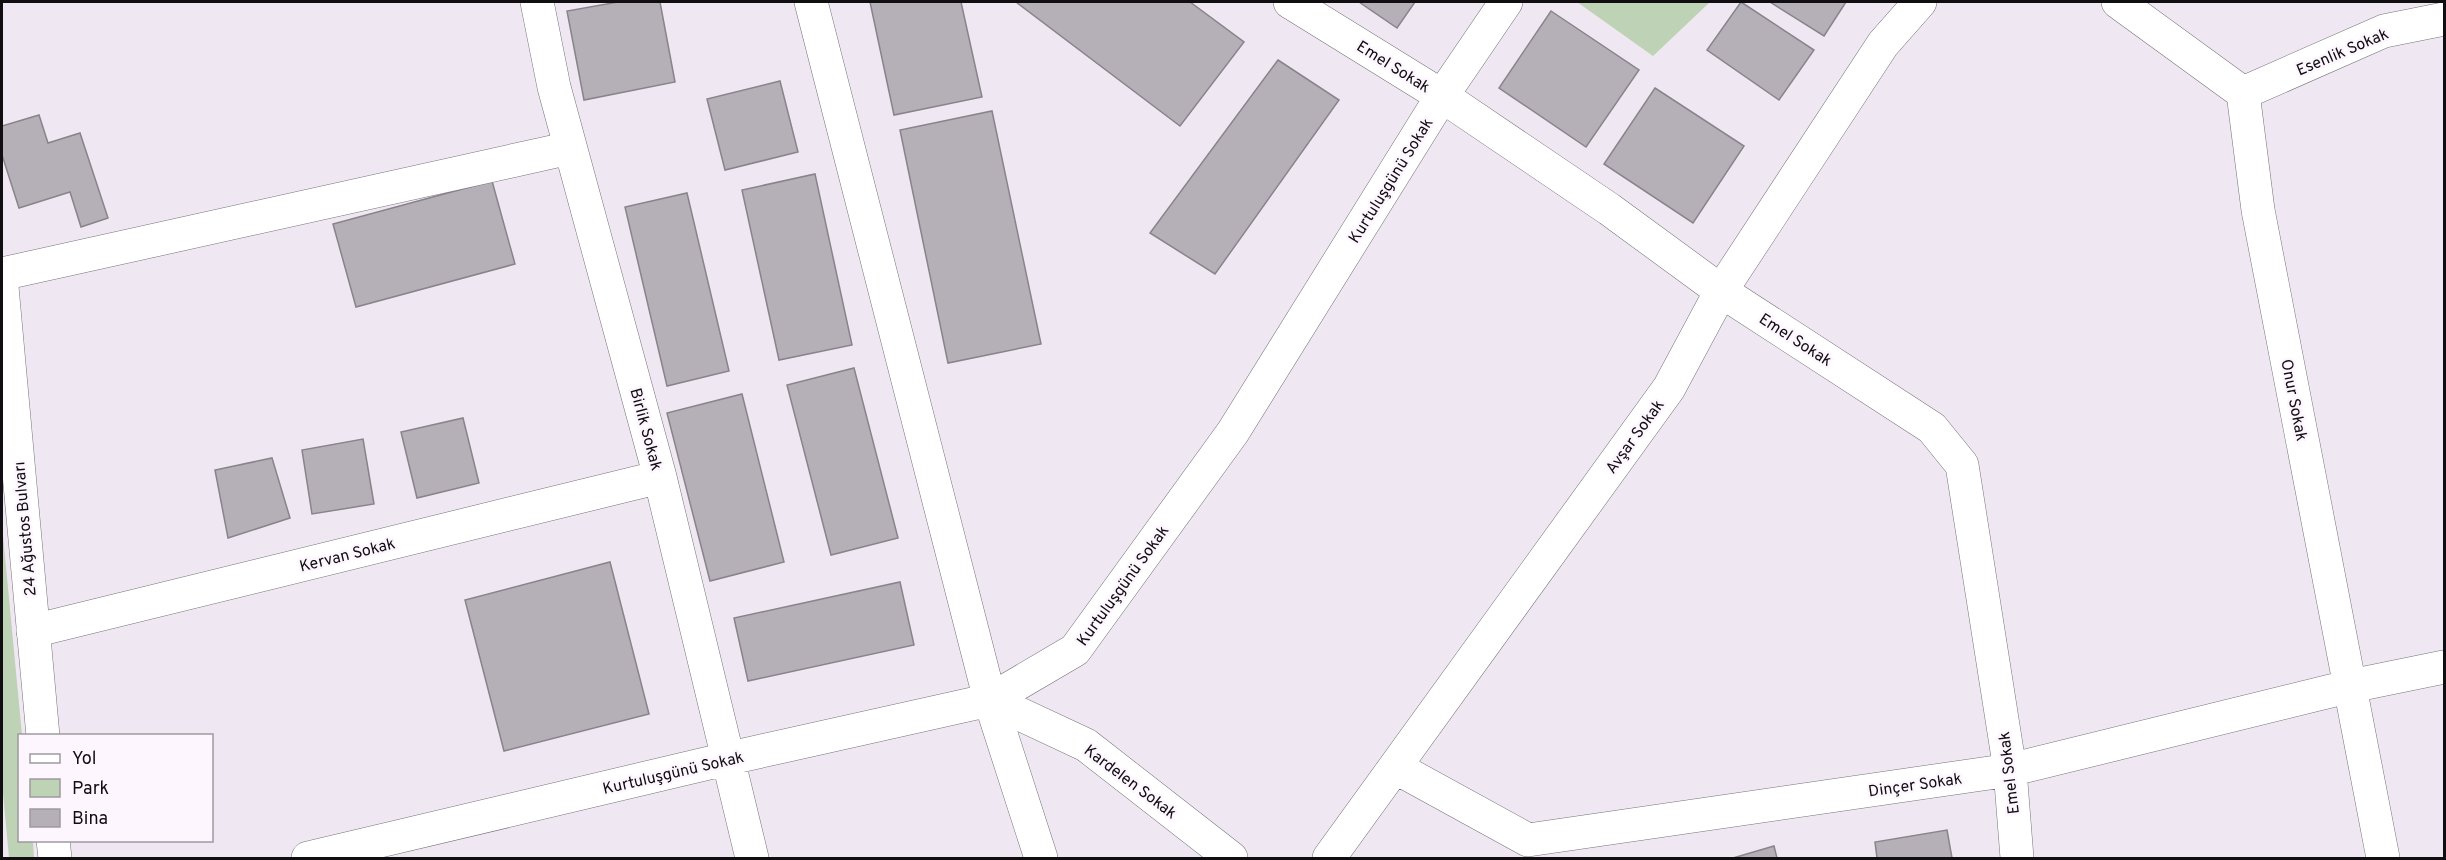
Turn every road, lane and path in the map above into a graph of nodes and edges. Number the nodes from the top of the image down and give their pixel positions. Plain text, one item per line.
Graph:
1 (537, 2) edge
2 (811, 2) edge
3 (1290, 2) edge
4 (1506, 2) edge
5 (1920, 2) edge
6 (2118, 2) edge
7 (2445, 19) edge
8 (2243, 93) junction
9 (1442, 96) junction
10 (570, 148) junction
11 (2, 273) edge
12 (2, 287) edge
13 (1721, 291) junction
14 (660, 477) junction
15 (33, 631) junction
16 (2445, 667) edge
17 (2351, 686) junction
18 (990, 700) junction
19 (43, 734) edge
20 (726, 759) junction
21 (1395, 767) junction
22 (2010, 770) junction
23 (53, 842) edge
24 (55, 858) edge
25 (308, 858) edge
26 (752, 858) edge
27 (1041, 858) edge
28 (1231, 858) edge
29 (1329, 858) edge
30 (2017, 858) edge
31 (2383, 858) edge

1 - 10 street, Birlik Sokak
2 - 18 street
3 - 9 street, Emel Sokak
4 - 9 street, Kurtuluşgünü Sokak
5 - 13 street, Avşar Sokak
6 - 8 street
7 - 8 street, Esenlik Sokak
8 - 17 street, Onur Sokak
9 - 13 street, Emel Sokak
9 - 18 street, Kurtuluşgünü Sokak
10 - 11 street
10 - 14 street, Birlik Sokak
12 - 15 street, 24 Ağustos Bulvarı
13 - 21 street, Avşar Sokak
13 - 22 street, Emel Sokak
14 - 15 street, Kervan Sokak
14 - 20 street, Birlik Sokak
15 - 19 street, 24 Ağustos Bulvarı
16 - 17 street, Dinçer Sokak
17 - 22 street, Dinçer Sokak
17 - 31 street, Onur Sokak
18 - 20 street, Kurtuluşgünü Sokak
18 - 27 street
18 - 28 street, Kardelen Sokak
20 - 25 street, Kurtuluşgünü Sokak
20 - 26 street, Birlik Sokak
21 - 22 street, Dinçer Sokak
21 - 29 street, Avşar Sokak
22 - 30 street, Emel Sokak
23 - 24 street

